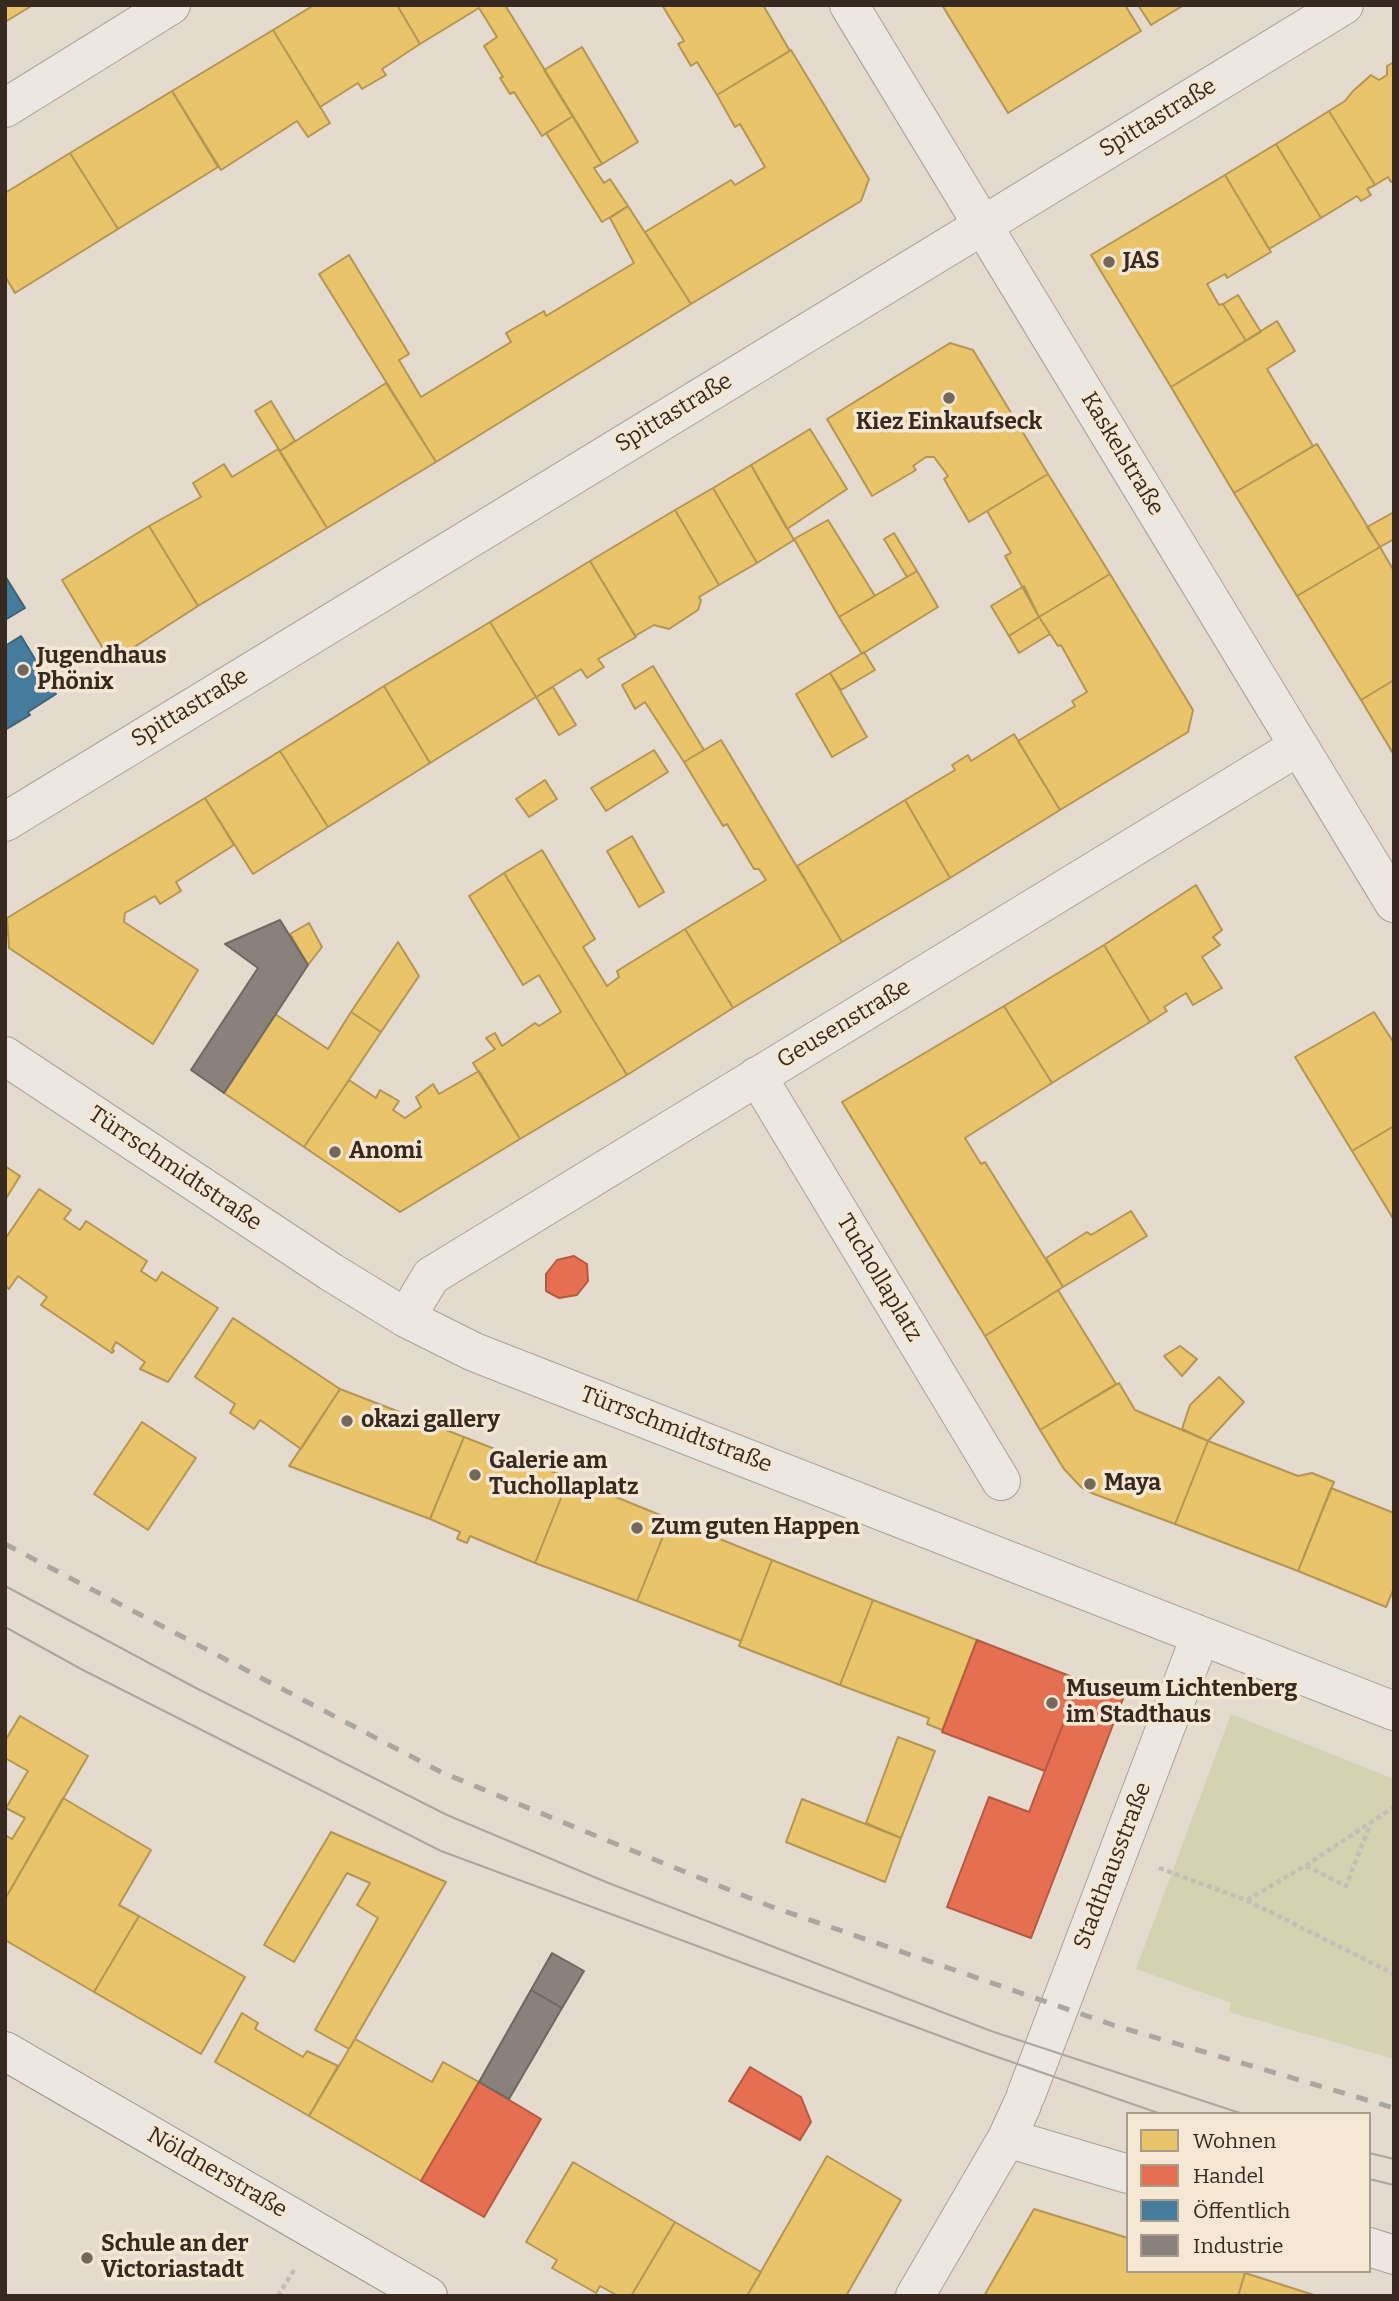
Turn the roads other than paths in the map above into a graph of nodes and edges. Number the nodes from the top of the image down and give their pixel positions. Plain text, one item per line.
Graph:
1 (171, 5) edge
2 (849, 5) edge
3 (1344, 5) edge
4 (5, 108) edge
5 (982, 225) junction
6 (1299, 746) junction
7 (5, 822) edge
8 (1394, 903) edge
9 (5, 1056) edge
10 (757, 1076) junction
11 (406, 1318) junction
12 (1001, 1481) dead end
13 (1200, 1637) junction
14 (1394, 1711) edge
15 (5, 2051) edge
16 (1018, 2113) junction
17 (1126, 2173) edge
18 (1371, 2249) edge
19 (1394, 2255) edge
20 (428, 2296) edge
21 (915, 2296) edge

1 - 4 street
2 - 5 street, Kaskelstraße
3 - 5 street, Spittastraße
5 - 6 street, Kaskelstraße
5 - 7 street, Spittastraße
6 - 8 street, Kaskelstraße
6 - 10 street, Geusenstraße
9 - 11 street, Türrschmidtstraße
10 - 11 street, Geusenstraße
10 - 12 street, Tuchollaplatz
11 - 13 street, Türrschmidtstraße
13 - 14 street, Türrschmidtstraße
13 - 16 street, Stadthausstraße
15 - 20 street, Nöldnerstraße
16 - 17 street
16 - 21 street, Stadthausstraße
18 - 19 street

